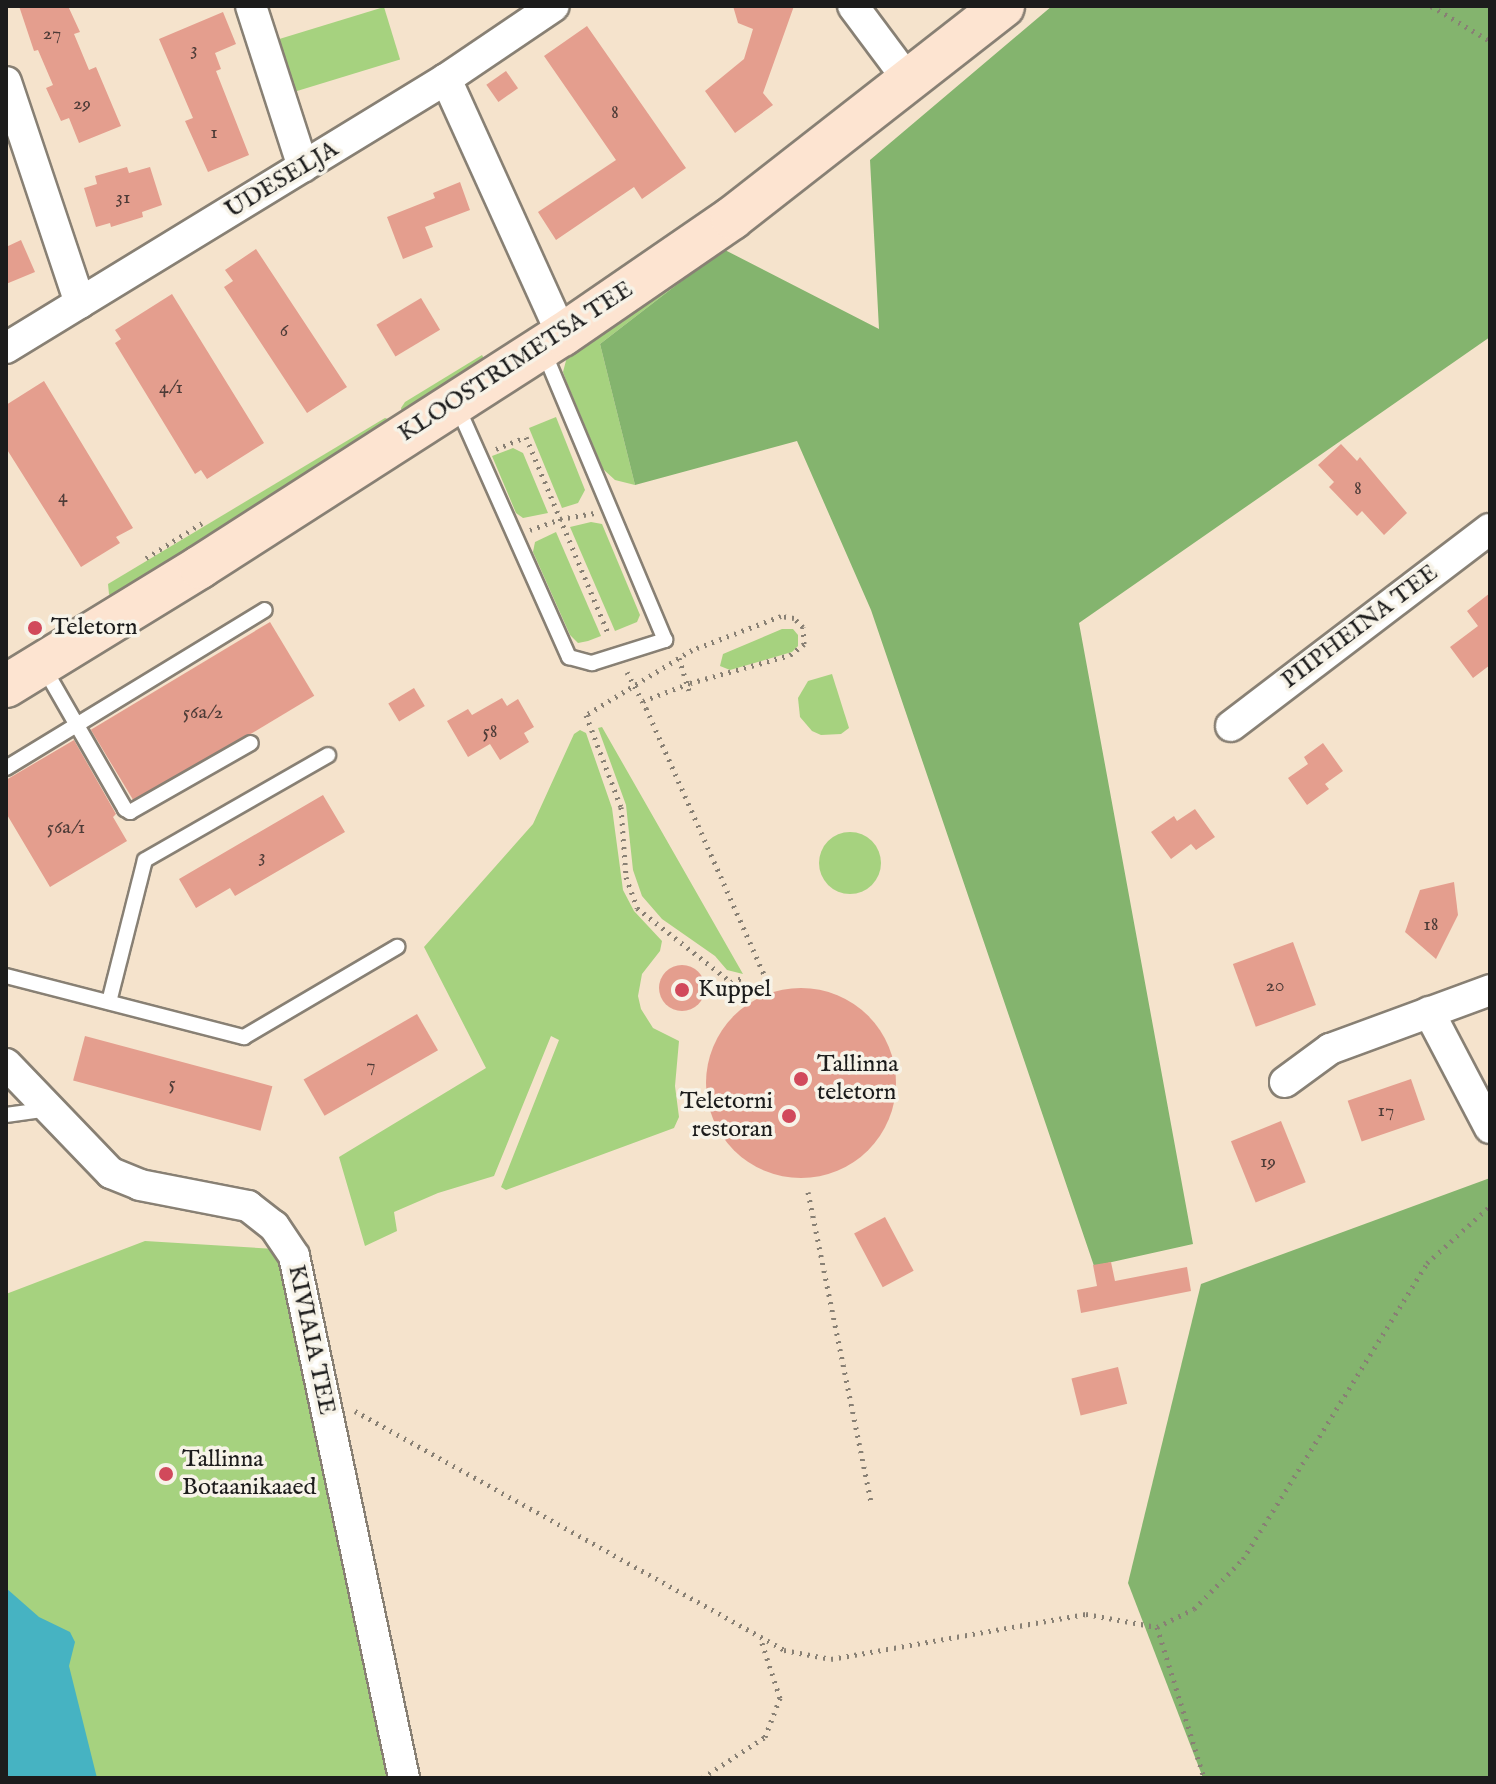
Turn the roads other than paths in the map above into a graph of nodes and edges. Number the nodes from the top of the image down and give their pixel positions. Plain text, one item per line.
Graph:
1 (251, 6) edge
2 (554, 6) edge
3 (853, 6) edge
4 (1003, 6) edge
5 (522, 15) edge
6 (446, 79) junction
7 (909, 81) junction
8 (6, 82) edge
9 (303, 167) junction
10 (80, 303) junction
11 (552, 342) junction
12 (6, 348) edge
13 (456, 404) junction
14 (1490, 529) edge
15 (265, 610) dead end
16 (42, 664) junction
17 (6, 686) edge
18 (77, 725) junction
19 (1231, 726) dead end
20 (251, 743) dead end
21 (328, 755) dead end
22 (6, 768) edge
23 (397, 947) dead end
24 (6, 976) edge
25 (1490, 990) edge
26 (109, 1002) junction
27 (1429, 1012) junction
28 (6, 1064) edge
29 (1285, 1082) dead end
30 (50, 1109) junction
31 (6, 1115) edge
32 (1490, 1128) edge
33 (404, 1778) edge

1 - 9 street
2 - 5 street, UDESELJA
3 - 7 street
4 - 7 main road, KLOOSTRIMETSA TEE
5 - 6 street, UDESELJA
6 - 9 street, UDESELJA
6 - 11 street
7 - 11 main road, KLOOSTRIMETSA TEE
8 - 10 street
9 - 10 street, UDESELJA
10 - 12 street, UDESELJA
11 - 13 main road, KLOOSTRIMETSA TEE
11 - 13 lane
13 - 16 main road, KLOOSTRIMETSA TEE
14 - 19 street, PIIPHEINA TEE
15 - 18 lane
16 - 17 main road, KLOOSTRIMETSA TEE
16 - 18 lane
18 - 20 lane
18 - 22 lane
21 - 26 lane
23 - 26 lane
24 - 26 lane
25 - 27 street
27 - 29 street
27 - 32 street
28 - 30 street, KIVIAIA TEE
30 - 31 lane
30 - 33 street, KIVIAIA TEE

